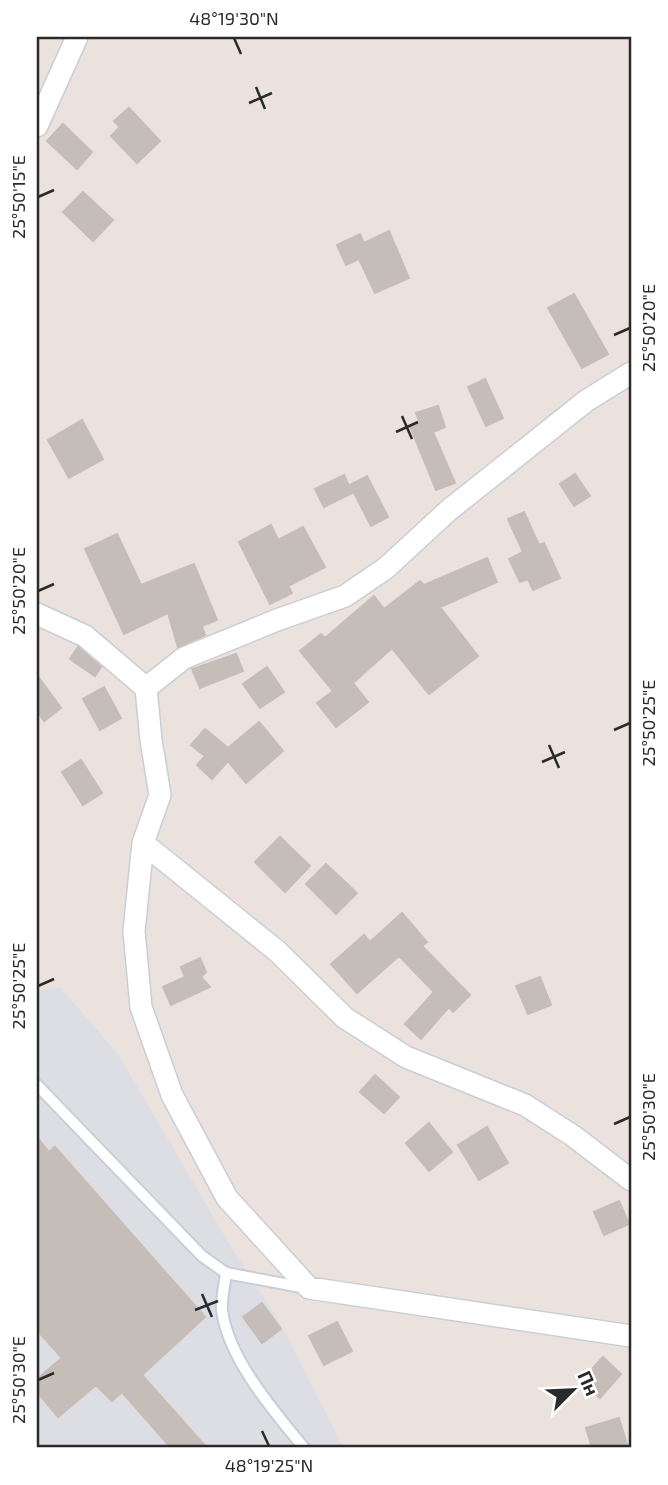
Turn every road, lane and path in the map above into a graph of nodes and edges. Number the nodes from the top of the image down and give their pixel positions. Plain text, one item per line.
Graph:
1 (77, 37) edge
2 (37, 126) edge
3 (631, 373) edge
4 (37, 614) edge
5 (146, 688) junction
6 (143, 843) junction
7 (37, 1085) edge
8 (631, 1180) edge
9 (226, 1273) junction
10 (309, 1289) junction
11 (631, 1336) edge
12 (304, 1448) edge

1 - 2 street
3 - 5 street
4 - 5 street
5 - 6 street
6 - 8 street
6 - 10 street
7 - 9 lane
9 - 10 lane
9 - 12 lane
10 - 11 street

